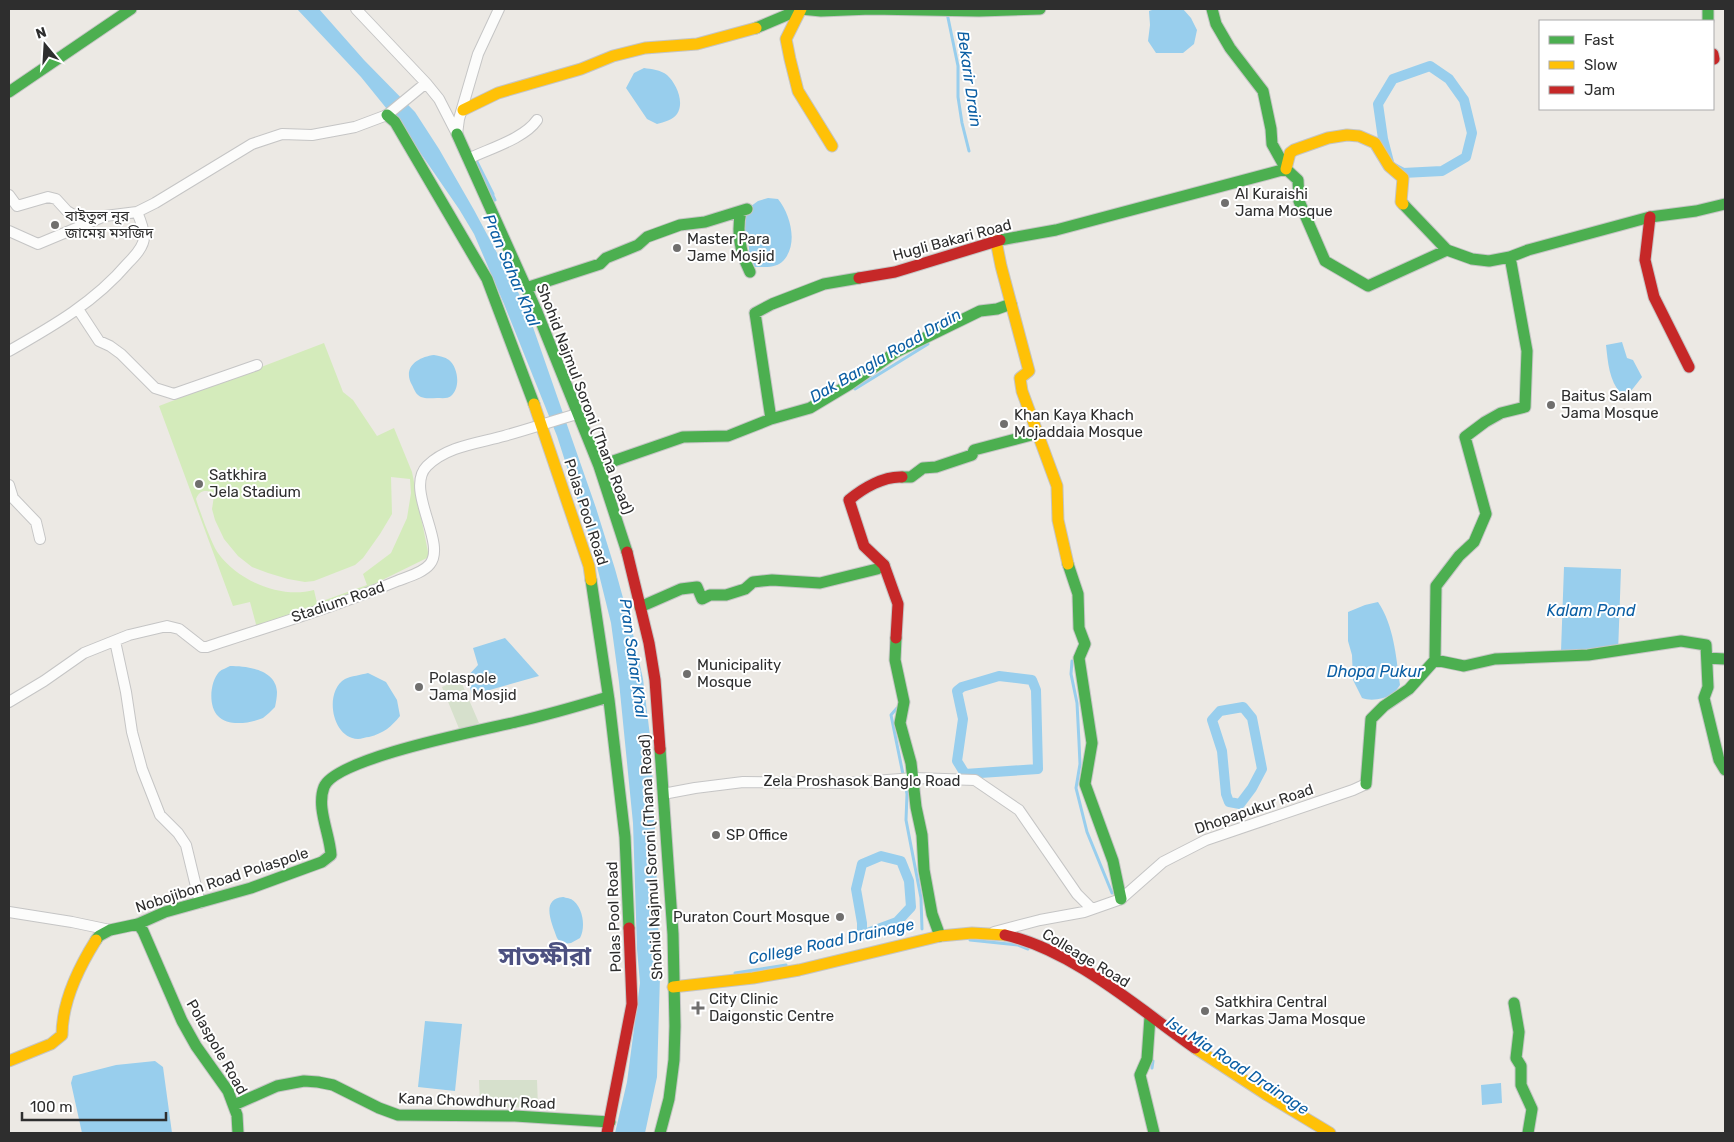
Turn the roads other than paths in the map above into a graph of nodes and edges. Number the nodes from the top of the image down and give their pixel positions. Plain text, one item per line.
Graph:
1 (131, 9) edge
2 (356, 9) edge
3 (499, 9) edge
4 (800, 9) edge
5 (1002, 9) edge
6 (1040, 9) edge
7 (1212, 9) edge
8 (426, 83) junction
9 (9, 92) edge
10 (463, 110) junction
11 (388, 115) junction
12 (537, 120) dead end
13 (456, 134) junction
14 (832, 146) dead end
15 (468, 159) junction
16 (1286, 169) junction
17 (9, 195) edge
18 (1725, 204) edge
19 (137, 212) junction
20 (105, 216) junction
21 (1650, 217) junction
22 (9, 230) edge
23 (996, 242) junction
24 (1447, 250) junction
25 (1510, 257) junction
26 (750, 272) dead end
27 (526, 288) junction
28 (1011, 304) junction
29 (78, 309) junction
30 (9, 350) edge
31 (257, 364) dead end
32 (1689, 367) dead end
33 (577, 414) junction
34 (771, 419) junction
35 (542, 424) junction
36 (1039, 433) junction
37 (599, 466) junction
38 (9, 485) edge
39 (40, 538) dead end
40 (884, 565) junction
41 (640, 607) junction
42 (115, 641) junction
43 (1707, 658) junction
44 (1725, 659) edge
45 (1434, 660) junction
46 (608, 697) junction
47 (9, 702) edge
48 (1725, 770) edge
49 (914, 778) junction
50 (1366, 784) joint
51 (663, 794) junction
52 (1121, 899) junction
53 (200, 903) junction
54 (1092, 909) junction
55 (9, 912) edge
56 (138, 924) junction
57 (110, 930) junction
58 (988, 934) junction
59 (940, 936) junction
60 (673, 987) junction
61 (1514, 1003) dead end
62 (1150, 1017) junction
63 (9, 1061) edge
64 (234, 1105) junction
65 (609, 1128) edge
66 (238, 1133) edge
67 (660, 1133) edge
68 (1154, 1133) edge
69 (1330, 1133) edge
70 (1528, 1133) edge

1 - 9 main road
2 - 8 street
3 - 10 street
4 - 5 main road
4 - 10 main road
4 - 14 main road
5 - 6 main road
7 - 16 main road
8 - 11 street
8 - 13 street
10 - 13 street
11 - 19 street
11 - 35 main road, Polas Pool Road
12 - 15 street
13 - 15 main road, Shohid Najmul Soroni (Thana Road)
15 - 27 main road, Shohid Najmul Soroni (Thana Road)
16 - 23 main road, Hugli Bakari Road
16 - 24 main road
16 - 24 main road
17 - 20 street
18 - 21 main road
19 - 20 street
19 - 29 street
20 - 22 street
21 - 25 main road
21 - 32 main road
23 - 28 main road
23 - 34 main road, Hugli Bakari Road
24 - 25 main road
25 - 45 main road
26 - 27 main road
27 - 33 main road, Shohid Najmul Soroni (Thana Road)
28 - 34 main road
28 - 36 main road
29 - 30 street
29 - 31 street
33 - 35 street, Stadium Road
33 - 37 main road, Shohid Najmul Soroni (Thana Road)
34 - 37 main road
35 - 42 street, Stadium Road
35 - 46 main road, Polas Pool Road
36 - 40 main road
36 - 52 main road
37 - 41 main road, Shohid Najmul Soroni (Thana Road)
38 - 39 street
40 - 41 main road
40 - 49 main road
41 - 51 main road, Shohid Najmul Soroni (Thana Road)
42 - 47 street, Stadium Road
42 - 53 street
43 - 44 main road
43 - 45 main road
43 - 48 main road
45 - 50 main road, Dhopapukur Road
46 - 53 main road, Nobojibon Road Polaspole
46 - 65 main road, Polas Pool Road
49 - 51 street, Zela Proshasok Banglo Road
49 - 54 street, Zela Proshasok Banglo Road
49 - 59 main road
50 - 52 street, Dhopapukur Road
51 - 60 main road, Shohid Najmul Soroni (Thana Road)
52 - 54 street, Dhopapukur Road
53 - 56 main road, Nobojibon Road Polaspole
54 - 58 street, Dhopapukur Road
55 - 57 street
56 - 57 main road, Nobojibon Road Polaspole
56 - 64 main road, Polaspole Road
57 - 63 main road
58 - 59 main road, Colleage Road
58 - 62 main road, Colleage Road
59 - 60 main road, Colleage Road
60 - 67 main road, Shohid Najmul Soroni (Thana Road)
61 - 70 main road
62 - 68 main road
62 - 69 main road, Colleage Road
64 - 65 main road, Kana Chowdhury Road
64 - 66 main road, Polaspole Road

